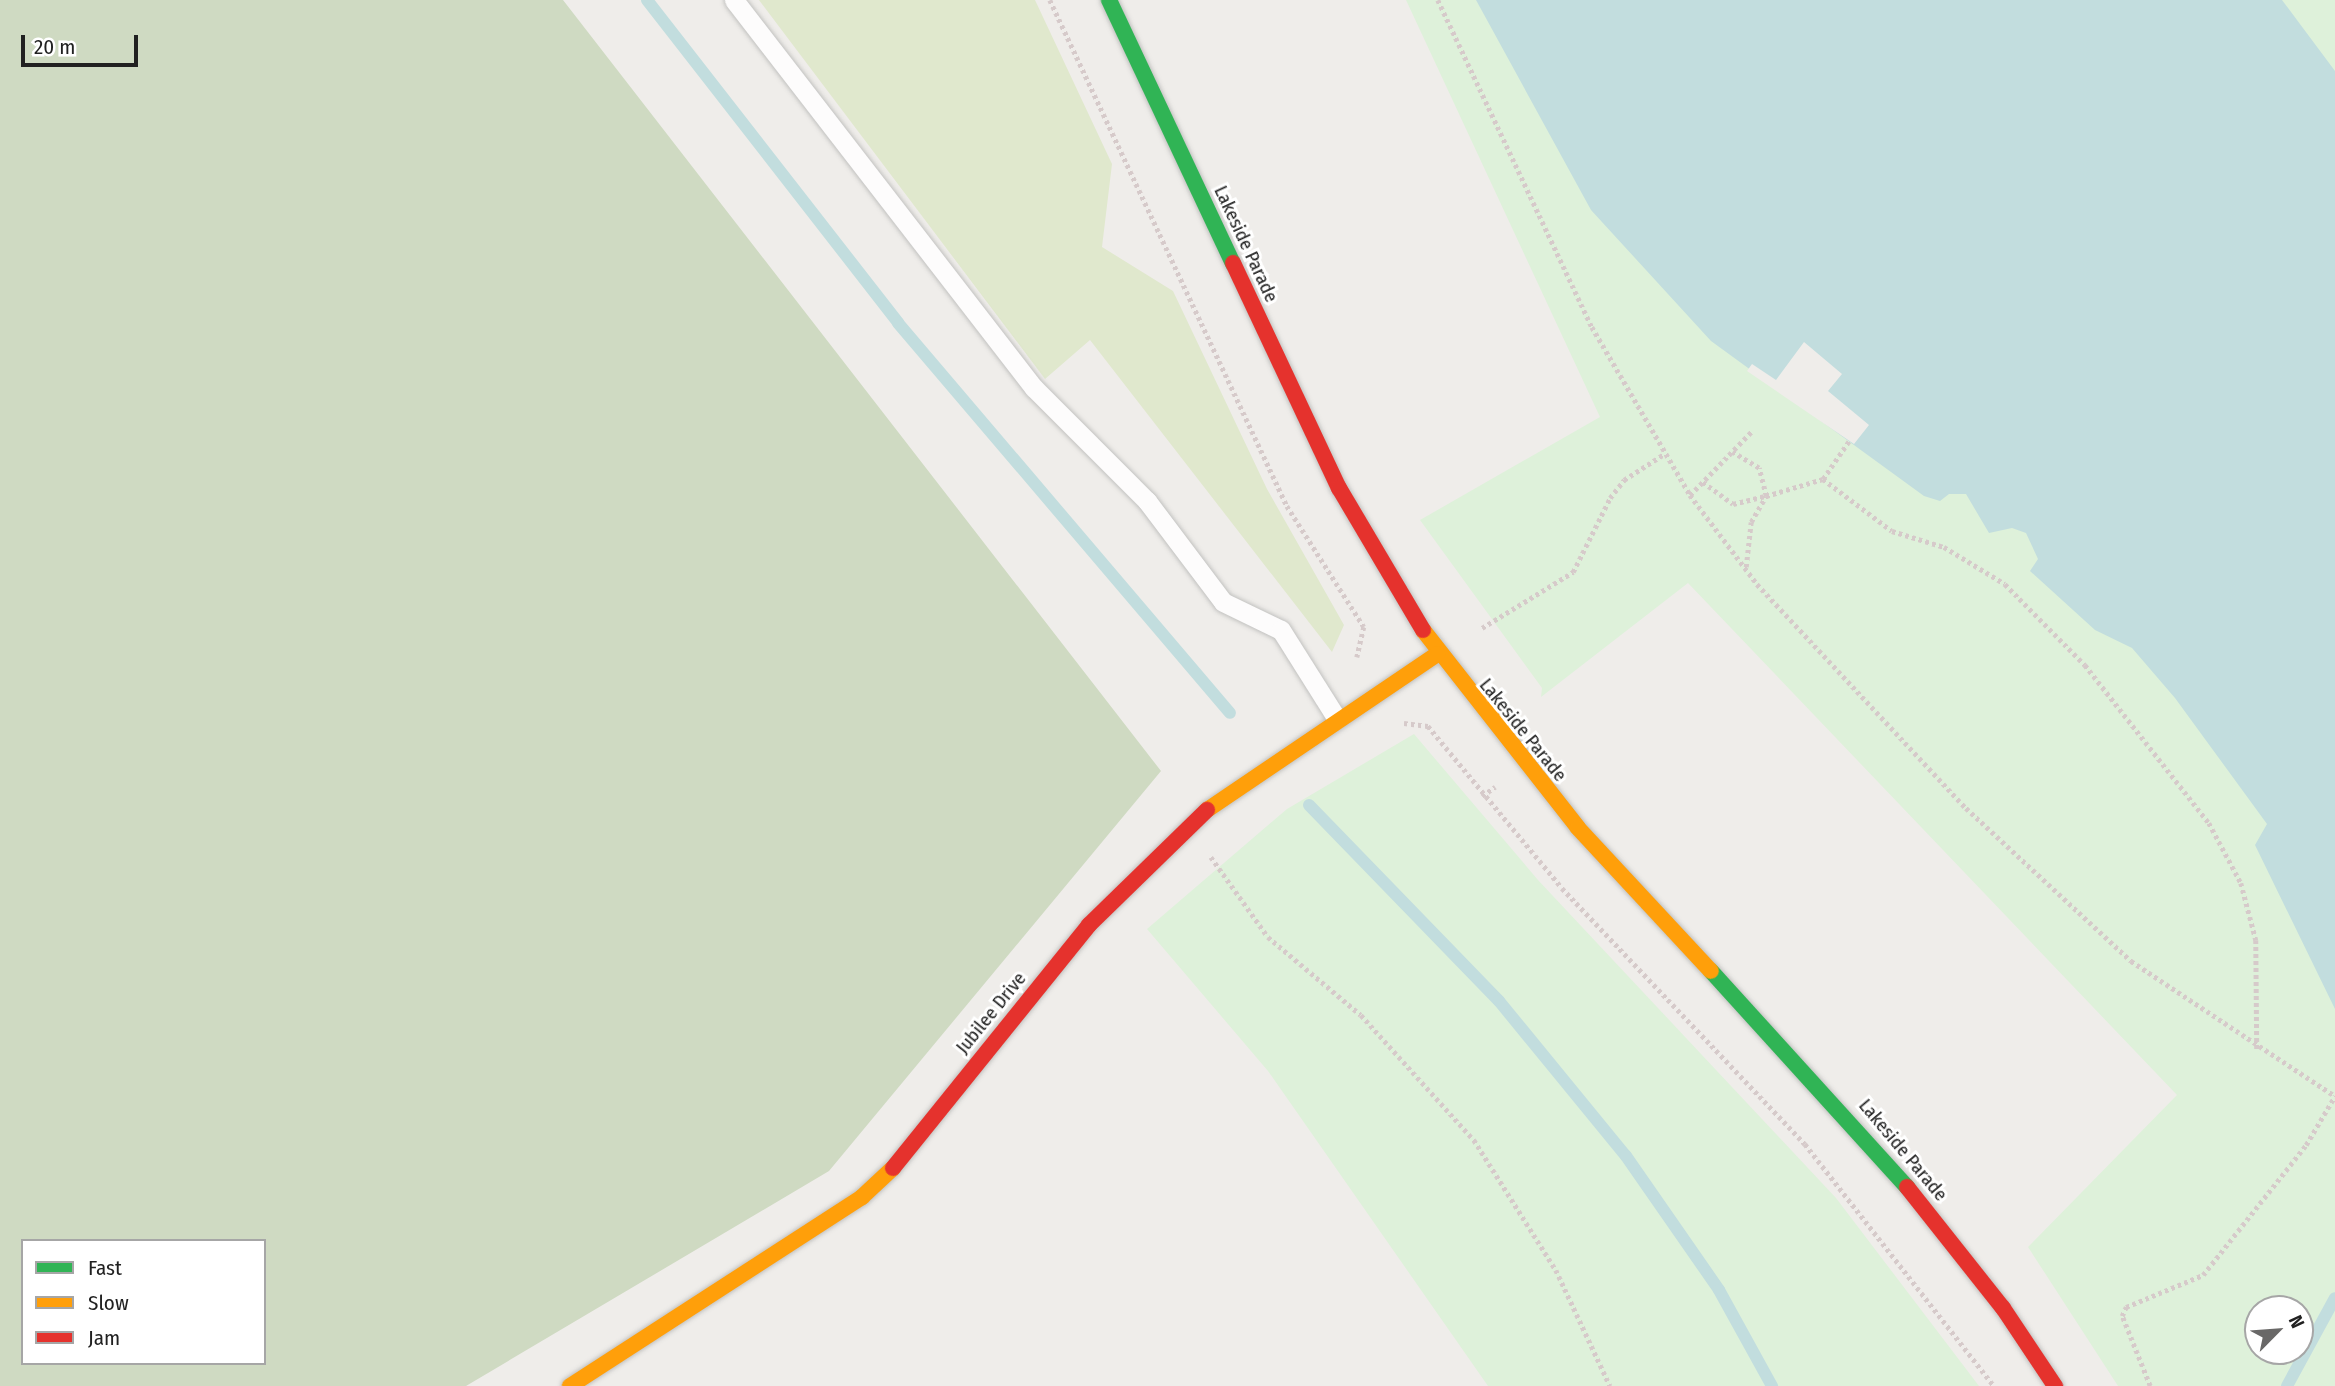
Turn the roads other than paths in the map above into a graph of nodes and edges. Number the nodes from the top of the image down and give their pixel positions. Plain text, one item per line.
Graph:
1 (734, 0) edge
2 (1109, 0) edge
3 (1437, 654) junction
4 (1337, 719) junction
5 (570, 1386) edge
6 (2055, 1386) edge

1 - 4 lane
2 - 3 street, Lakeside Parade
3 - 4 street, Jubilee Drive
3 - 6 street, Lakeside Parade
4 - 5 street, Jubilee Drive

